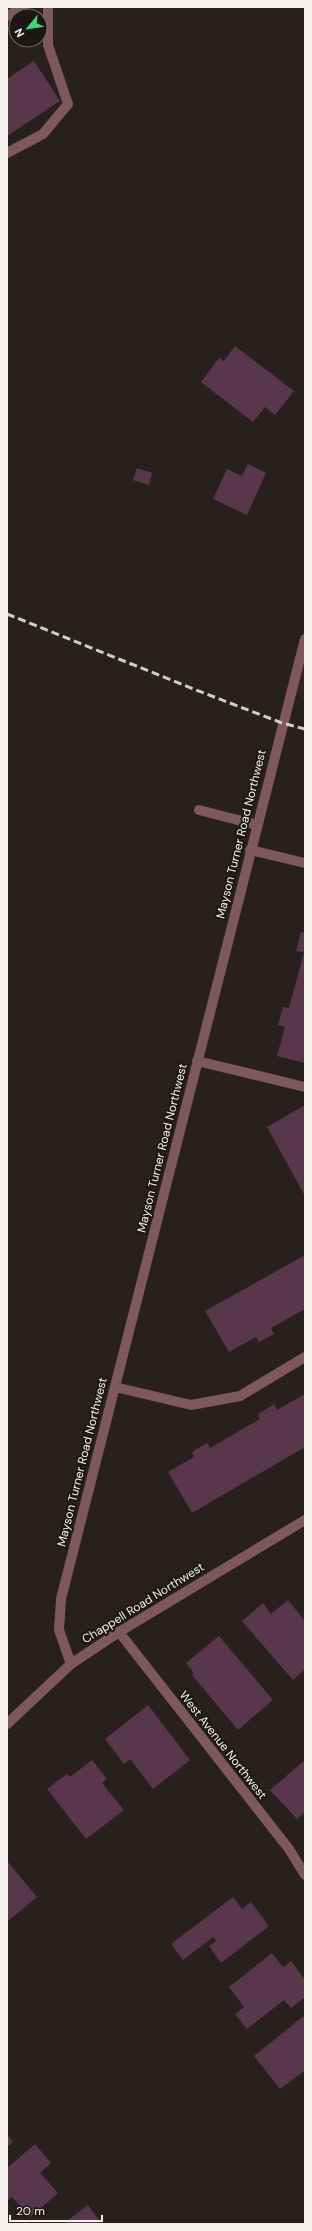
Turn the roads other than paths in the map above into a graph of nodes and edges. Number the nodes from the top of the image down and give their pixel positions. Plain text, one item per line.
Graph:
1 (24, 7) edge
2 (48, 7) edge
3 (7, 16) edge
4 (7, 153) edge
5 (305, 639) edge
6 (199, 810) dead end
7 (257, 825) junction
8 (250, 850) junction
9 (305, 863) edge
10 (197, 1061) junction
11 (305, 1087) edge
12 (305, 1357) edge
13 (115, 1387) junction
14 (305, 1520) edge
15 (119, 1632) junction
16 (71, 1664) junction
17 (7, 1724) edge
18 (305, 1875) edge

1 - 3 street
2 - 4 street
5 - 7 street, Mayson Turner Road Northwest
6 - 7 street
7 - 8 street, Mayson Turner Road Northwest
8 - 9 street
8 - 10 street, Mayson Turner Road Northwest
10 - 11 street
10 - 13 street, Mayson Turner Road Northwest
12 - 13 street
13 - 16 street, Mayson Turner Road Northwest
14 - 15 street, Chappell Road Northwest
15 - 16 street, Chappell Road Northwest
15 - 18 street, West Avenue Northwest
16 - 17 street, Chappell Road Northwest

